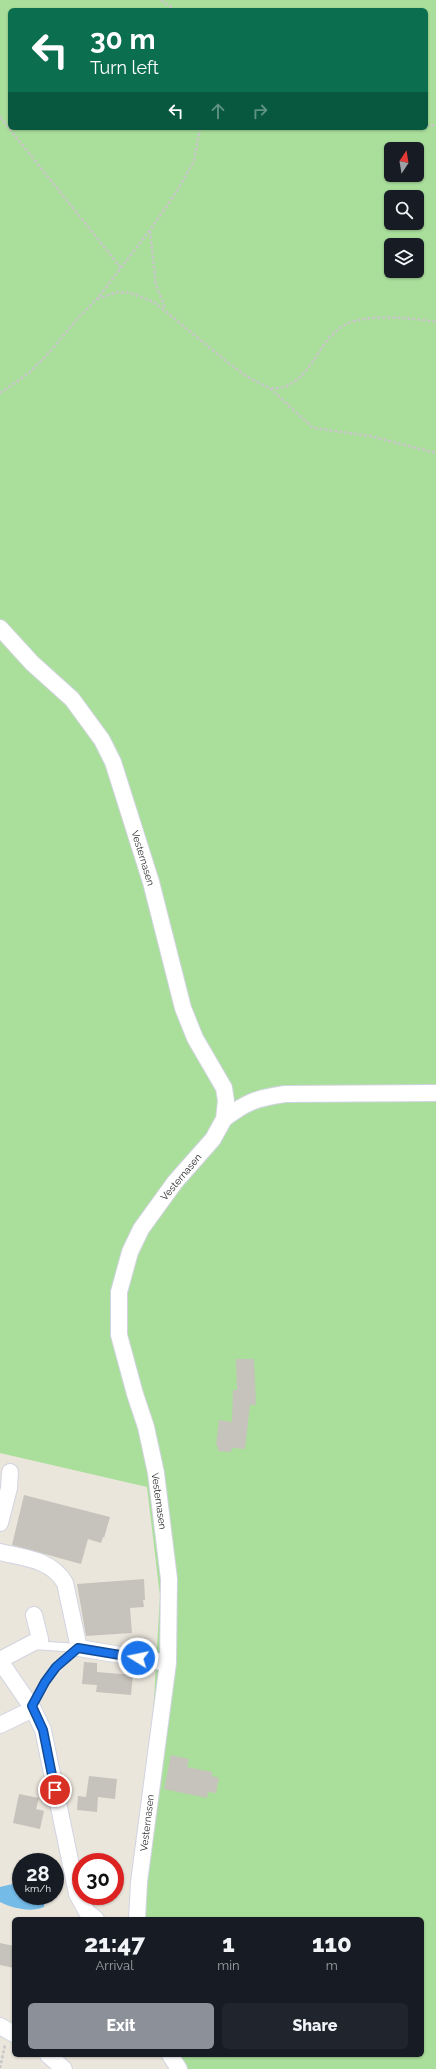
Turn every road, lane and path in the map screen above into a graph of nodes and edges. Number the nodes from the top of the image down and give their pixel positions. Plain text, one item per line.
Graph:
1 (161, 0) edge
2 (172, 8) edge
3 (0, 117) edge
4 (8, 127) edge
5 (10, 130) edge
6 (200, 130) edge
7 (150, 230) junction
8 (121, 268) junction
9 (97, 299) junction
10 (165, 309) junction
11 (436, 322) edge
12 (271, 389) junction
13 (0, 393) edge
14 (436, 453) edge
15 (0, 628) edge
16 (436, 1093) edge
17 (224, 1119) junction
18 (10, 1472) dead end
19 (0, 1523) edge
20 (0, 1552) edge
21 (34, 1615) dead end
22 (29, 1644) junction
23 (78, 1648) junction
24 (0, 1660) edge
25 (168, 1663) junction
26 (32, 1708) junction
27 (0, 1725) edge
28 (93, 1917) edge
29 (137, 1917) edge
30 (7, 2030) edge
31 (50, 2057) edge
32 (171, 2057) edge
33 (0, 2068) edge
34 (64, 2069) edge
35 (179, 2069) edge

1 - 2 path
3 - 4 path
5 - 8 path
6 - 7 path
7 - 8 path
7 - 10 path
8 - 9 path
9 - 10 path
9 - 13 path
10 - 12 path
11 - 12 path
12 - 14 path
15 - 17 street, Vesternasen
16 - 17 street, Vesternasen
17 - 25 street, Vesternasen
18 - 19 street
20 - 23 street
21 - 22 street
22 - 23 lane
22 - 24 street
23 - 25 street
23 - 26 lane
24 - 26 street
25 - 29 street, Vesternasen
26 - 27 street
26 - 28 street
30 - 33 path
31 - 34 street
32 - 35 street

